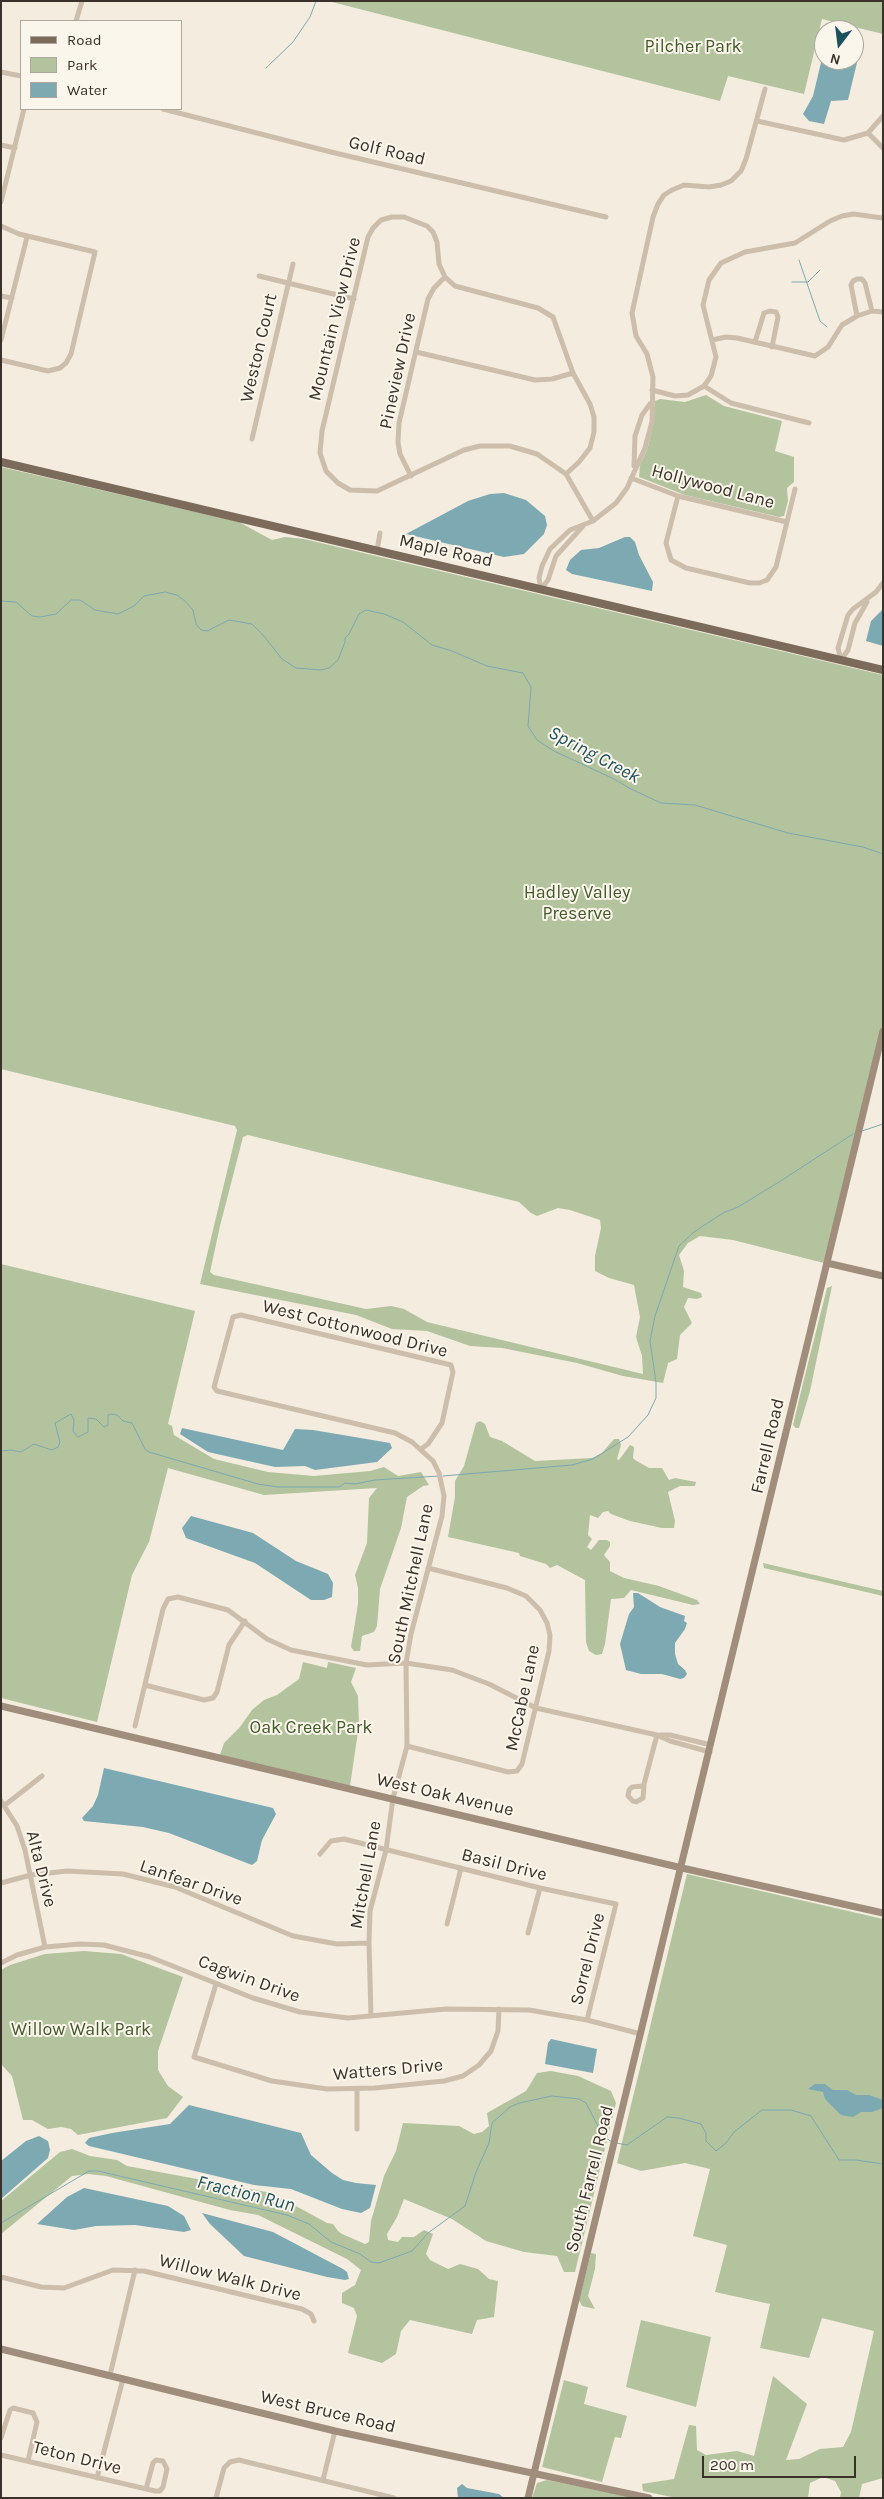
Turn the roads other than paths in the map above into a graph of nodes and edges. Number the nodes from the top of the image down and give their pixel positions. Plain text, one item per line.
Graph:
1 (82, 1) edge
2 (76, 20) edge
3 (1, 72) edge
4 (20, 76) edge
5 (765, 89) dead end
6 (24, 110) edge
7 (167, 110) edge
8 (883, 116) edge
9 (757, 121) junction
10 (868, 133) junction
11 (1, 145) edge
12 (15, 148) junction
13 (883, 148) edge
14 (1, 202) edge
15 (606, 216) dead end
16 (883, 218) edge
17 (1, 226) edge
18 (27, 237) junction
19 (293, 264) dead end
20 (259, 276) dead end
21 (446, 277) junction
22 (289, 283) junction
23 (1, 296) edge
24 (12, 298) junction
25 (354, 299) junction
26 (872, 312) junction
27 (883, 312) edge
28 (857, 316) junction
29 (1, 340) edge
30 (712, 340) junction
31 (755, 342) junction
32 (772, 347) junction
33 (416, 352) junction
34 (1, 360) edge
35 (573, 373) junction
36 (704, 386) junction
37 (652, 390) junction
38 (650, 403) junction
39 (808, 423) dead end
40 (252, 439) dead end
41 (1, 462) edge
42 (634, 468) junction
43 (566, 474) junction
44 (411, 476) junction
45 (631, 478) junction
46 (795, 489) dead end
47 (678, 496) junction
48 (594, 521) junction
49 (787, 522) junction
50 (583, 526) junction
51 (380, 533) dead end
52 (377, 551) junction
53 (883, 583) edge
54 (541, 589) junction
55 (876, 592) junction
56 (841, 660) junction
57 (883, 670) edge
58 (883, 1030) edge
59 (827, 1263) junction
60 (883, 1276) edge
61 (214, 1387) joint
62 (421, 1449) junction
63 (428, 1568) junction
64 (245, 1621) junction
65 (406, 1663) junction
66 (144, 1686) junction
67 (1, 1706) edge
68 (536, 1708) junction
69 (135, 1726) junction
70 (657, 1735) junction
71 (122, 1736) junction
72 (142, 1740) junction
73 (407, 1746) junction
74 (710, 1748) junction
75 (42, 1776) dead end
76 (644, 1786) dead end
77 (394, 1798) junction
78 (3, 1803) edge
79 (386, 1850) junction
80 (320, 1854) dead end
81 (461, 1868) junction
82 (682, 1868) junction
83 (31, 1875) junction
84 (1, 1883) edge
85 (540, 1888) junction
86 (616, 1904) joint
87 (883, 1912) edge
88 (447, 1924) dead end
89 (528, 1933) dead end
90 (368, 1944) junction
91 (45, 1947) junction
92 (1, 1963) edge
93 (216, 1984) junction
94 (499, 2009) junction
95 (371, 2016) junction
96 (588, 2020) junction
97 (641, 2034) junction
98 (357, 2089) junction
99 (357, 2129) dead end
100 (136, 2270) junction
101 (1, 2277) edge
102 (314, 2321) dead end
103 (1, 2349) edge
104 (110, 2375) junction
105 (124, 2378) junction
106 (336, 2430) junction
107 (1, 2438) edge
108 (1, 2455) edge
109 (28, 2461) junction
110 (534, 2474) junction
111 (97, 2478) junction
112 (323, 2480) junction
113 (146, 2489) junction
114 (216, 2498) edge
115 (394, 2498) edge
116 (528, 2498) edge
117 (649, 2498) edge

1 - 2 street
3 - 4 street
5 - 9 street
6 - 12 street
7 - 15 street, Golf Road
8 - 10 street
9 - 10 street
9 - 37 street
10 - 13 street
11 - 12 street
12 - 14 street
16 - 30 street
17 - 18 street
18 - 24 street
18 - 34 street
19 - 22 street, Weston Court
20 - 22 street
21 - 25 street, Mountain View Drive
21 - 33 street, Pineview Drive
21 - 35 street
22 - 25 street
22 - 40 street, Weston Court
23 - 24 street
24 - 29 street
25 - 44 street, Mountain View Drive
26 - 27 street
26 - 28 street
26 - 28 street
28 - 32 street
30 - 31 street
30 - 36 street
31 - 32 street
31 - 32 street
33 - 35 street
33 - 44 street, Pineview Drive
35 - 43 street
36 - 37 street
36 - 39 street
37 - 38 street
38 - 42 street
38 - 42 street
41 - 52 main road, Maple Road
42 - 45 street
43 - 44 street
43 - 48 street
45 - 47 street, Hollywood Lane
45 - 48 street
46 - 49 street
47 - 49 street, Hollywood Lane
47 - 49 street
48 - 50 street
50 - 54 street
50 - 54 street
51 - 52 street
52 - 54 main road, Maple Road
53 - 55 street
54 - 56 main road, Maple Road
55 - 56 street
55 - 56 street
56 - 57 main road, Maple Road
58 - 59 street, Farrell Road
59 - 60 street
59 - 74 street, Farrell Road
61 - 62 street, South Mitchell Lane
61 - 62 street, West Cottonwood Drive
62 - 63 street, South Mitchell Lane
63 - 65 street, South Mitchell Lane
63 - 68 street, McCabe Lane
64 - 65 street
64 - 66 street
64 - 66 street
65 - 68 street
65 - 73 street, South Mitchell Lane
66 - 69 street
67 - 71 street, West Oak Avenue
68 - 70 street
68 - 73 street, McCabe Lane
69 - 71 street
69 - 72 street
70 - 74 street
70 - 76 street
71 - 72 street, West Oak Avenue
72 - 77 street, West Oak Avenue
73 - 77 street, South Mitchell Lane
74 - 82 street, Farrell Road
75 - 78 street
77 - 79 street, Mitchell Lane
77 - 82 street, West Oak Avenue
78 - 83 street, Alta Drive
79 - 80 street, Basil Drive
79 - 81 street, Basil Drive
79 - 90 street, Mitchell Lane
81 - 85 street, Basil Drive
81 - 88 street
82 - 87 street, West Oak Avenue
82 - 97 street, South Farrell Road
83 - 84 street, Lanfear Drive
83 - 90 street, Lanfear Drive
83 - 91 street, Alta Drive
85 - 86 street, Basil Drive
85 - 89 street
86 - 96 street, Sorrel Drive
90 - 95 street, Mitchell Lane
91 - 92 street, Cagwin Drive
91 - 93 street, Cagwin Drive
93 - 95 street, Cagwin Drive
93 - 98 street, Watters Drive
94 - 95 street, Cagwin Drive
94 - 96 street, Cagwin Drive
94 - 98 street, Watters Drive
96 - 97 street, Cagwin Drive
97 - 110 street, South Farrell Road
98 - 99 street
100 - 101 street, Willow Walk Drive
100 - 102 street, Willow Walk Drive
100 - 104 street, Willow Walk Drive
103 - 104 street, West Bruce Road
104 - 105 street, West Bruce Road
105 - 106 street, West Bruce Road
105 - 111 street
106 - 110 street, West Bruce Road
106 - 112 street
107 - 109 street
108 - 109 street, Teton Drive
109 - 111 street, Teton Drive
110 - 116 street, South Farrell Road
110 - 117 street, West Bruce Road
111 - 113 street, Teton Drive
112 - 114 street
112 - 115 street
113 - 113 street

